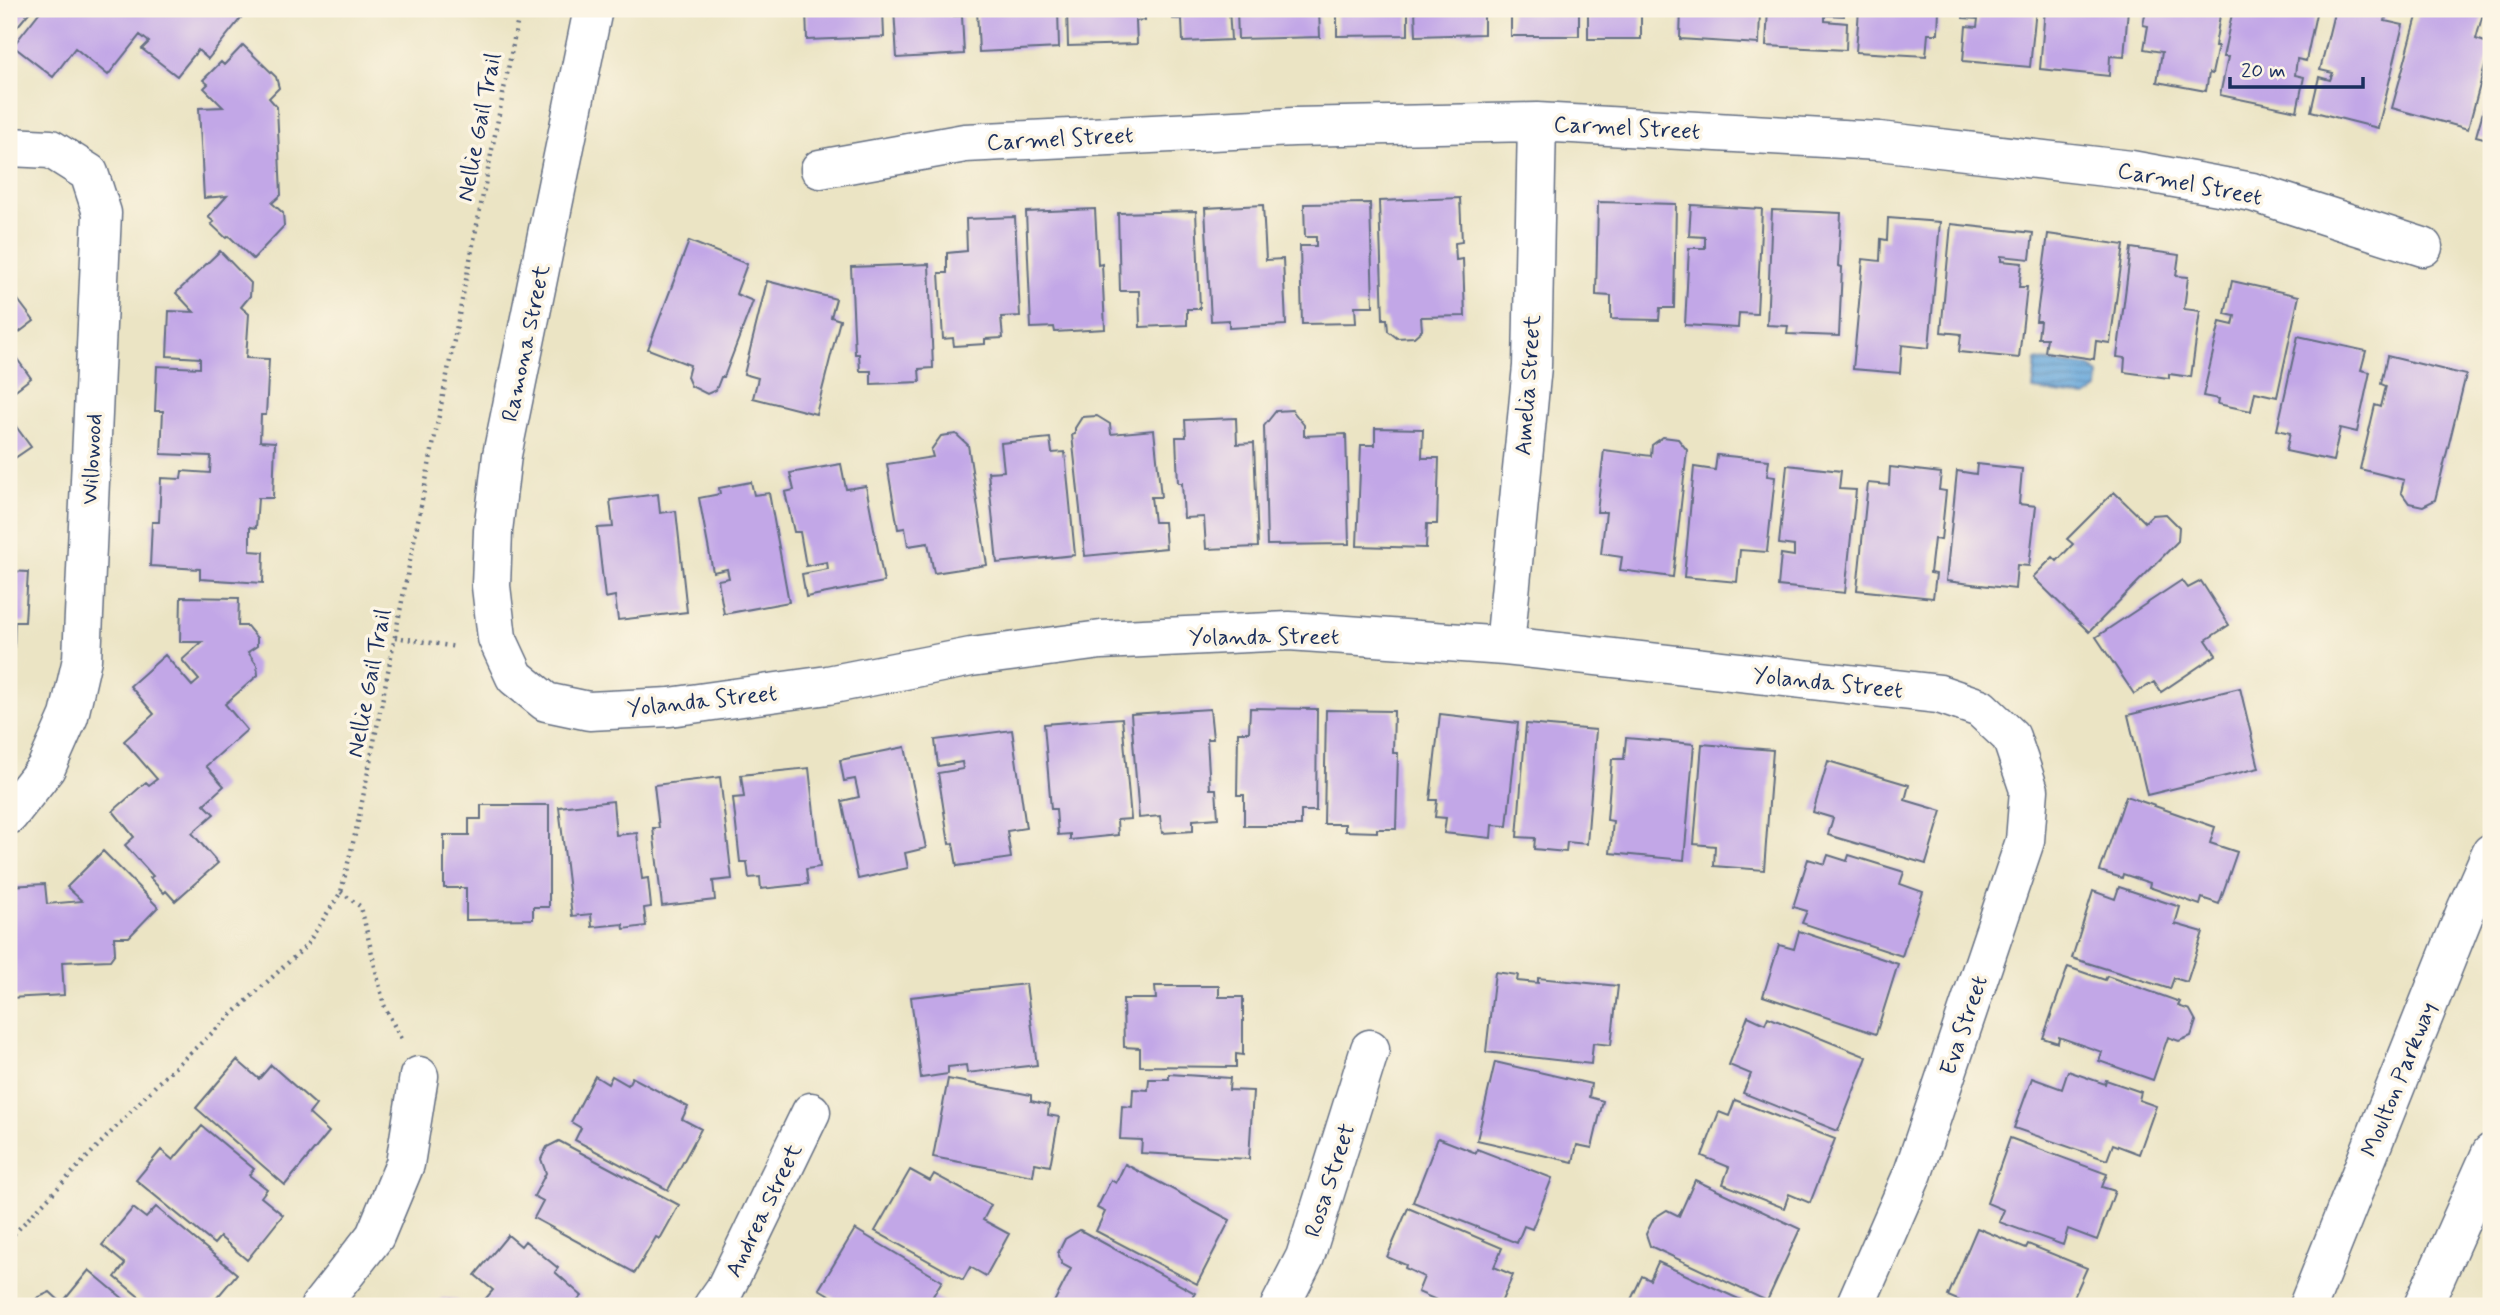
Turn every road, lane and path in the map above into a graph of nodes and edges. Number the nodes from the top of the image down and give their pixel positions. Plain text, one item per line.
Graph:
1 (520, 9) edge
2 (593, 9) edge
3 (1537, 122) junction
4 (9, 147) edge
5 (820, 169) dead end
6 (2424, 247) dead end
7 (395, 637) junction
8 (1505, 646) junction
9 (510, 666) junction
10 (2011, 737) joint
11 (22, 774) edge
12 (9, 815) edge
13 (2491, 853) edge
14 (341, 892) junction
15 (1370, 1049) dead end
16 (419, 1076) joint
17 (811, 1112) dead end
18 (2491, 1153) edge
19 (9, 1239) edge
20 (320, 1306) edge
21 (713, 1306) edge
22 (1280, 1306) edge
23 (1855, 1306) edge
24 (2308, 1306) edge
25 (2423, 1306) edge

1 - 7 path, Nellie Gail Trail
2 - 9 street, Ramona Street
3 - 5 street, Carmel Street
3 - 6 street, Carmel Street
3 - 8 street, Amelia Street
4 - 11 street, Willowood
7 - 9 path
7 - 14 path, Nellie Gail Trail
8 - 9 street, Yolanda Street
8 - 10 street, Yolanda Street
10 - 23 street, Eva Street
11 - 12 street, Willowood
13 - 24 street, Moulton Parkway
14 - 16 path
14 - 19 path, Nellie Gail Trail
15 - 22 street, Rosa Street
16 - 20 street
17 - 21 street, Andrea Street
18 - 25 street

